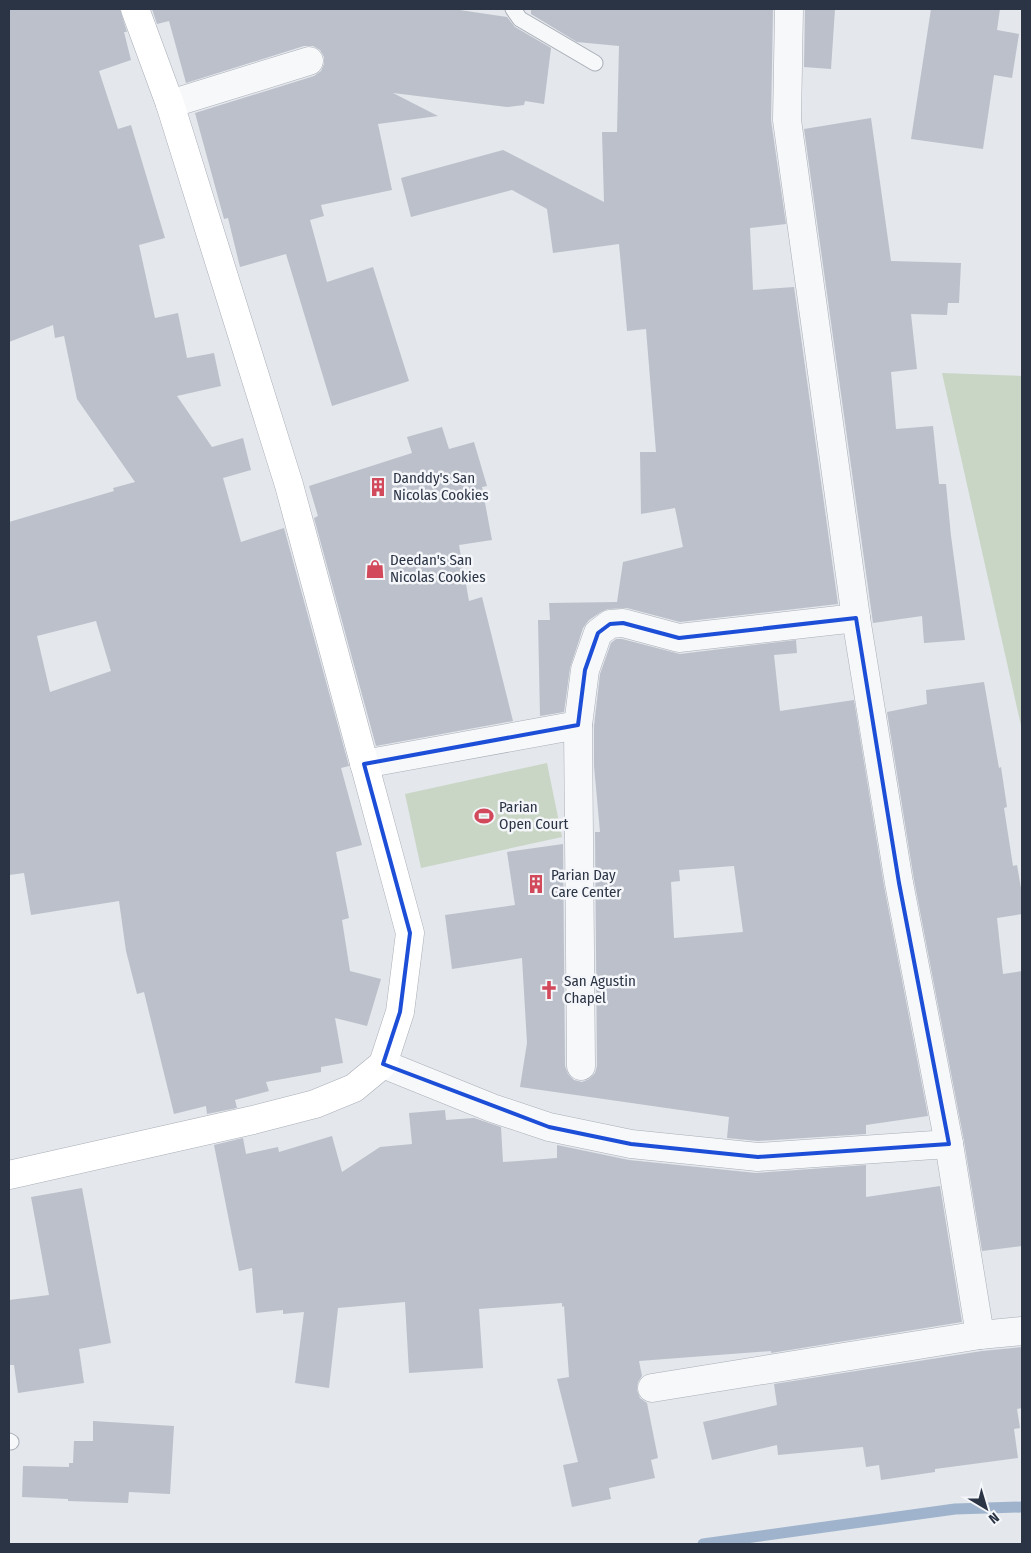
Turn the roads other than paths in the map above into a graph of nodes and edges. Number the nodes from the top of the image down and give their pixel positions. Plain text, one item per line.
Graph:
1 (135, 9) edge
2 (513, 9) edge
3 (789, 9) edge
4 (309, 61) dead end
5 (595, 63) dead end
6 (170, 104) junction
7 (856, 618) junction
8 (578, 725) junction
9 (364, 764) junction
10 (383, 1064) junction
11 (580, 1066) dead end
12 (950, 1144) junction
13 (9, 1175) edge
14 (1022, 1331) edge
15 (980, 1336) junction
16 (652, 1388) dead end

1 - 6 main road
2 - 5 lane
3 - 7 street
4 - 6 street
6 - 9 main road
7 - 8 street
7 - 12 street
8 - 9 street
8 - 11 street
9 - 10 main road
10 - 12 street
10 - 13 main road
12 - 15 street
14 - 15 street
15 - 16 street

